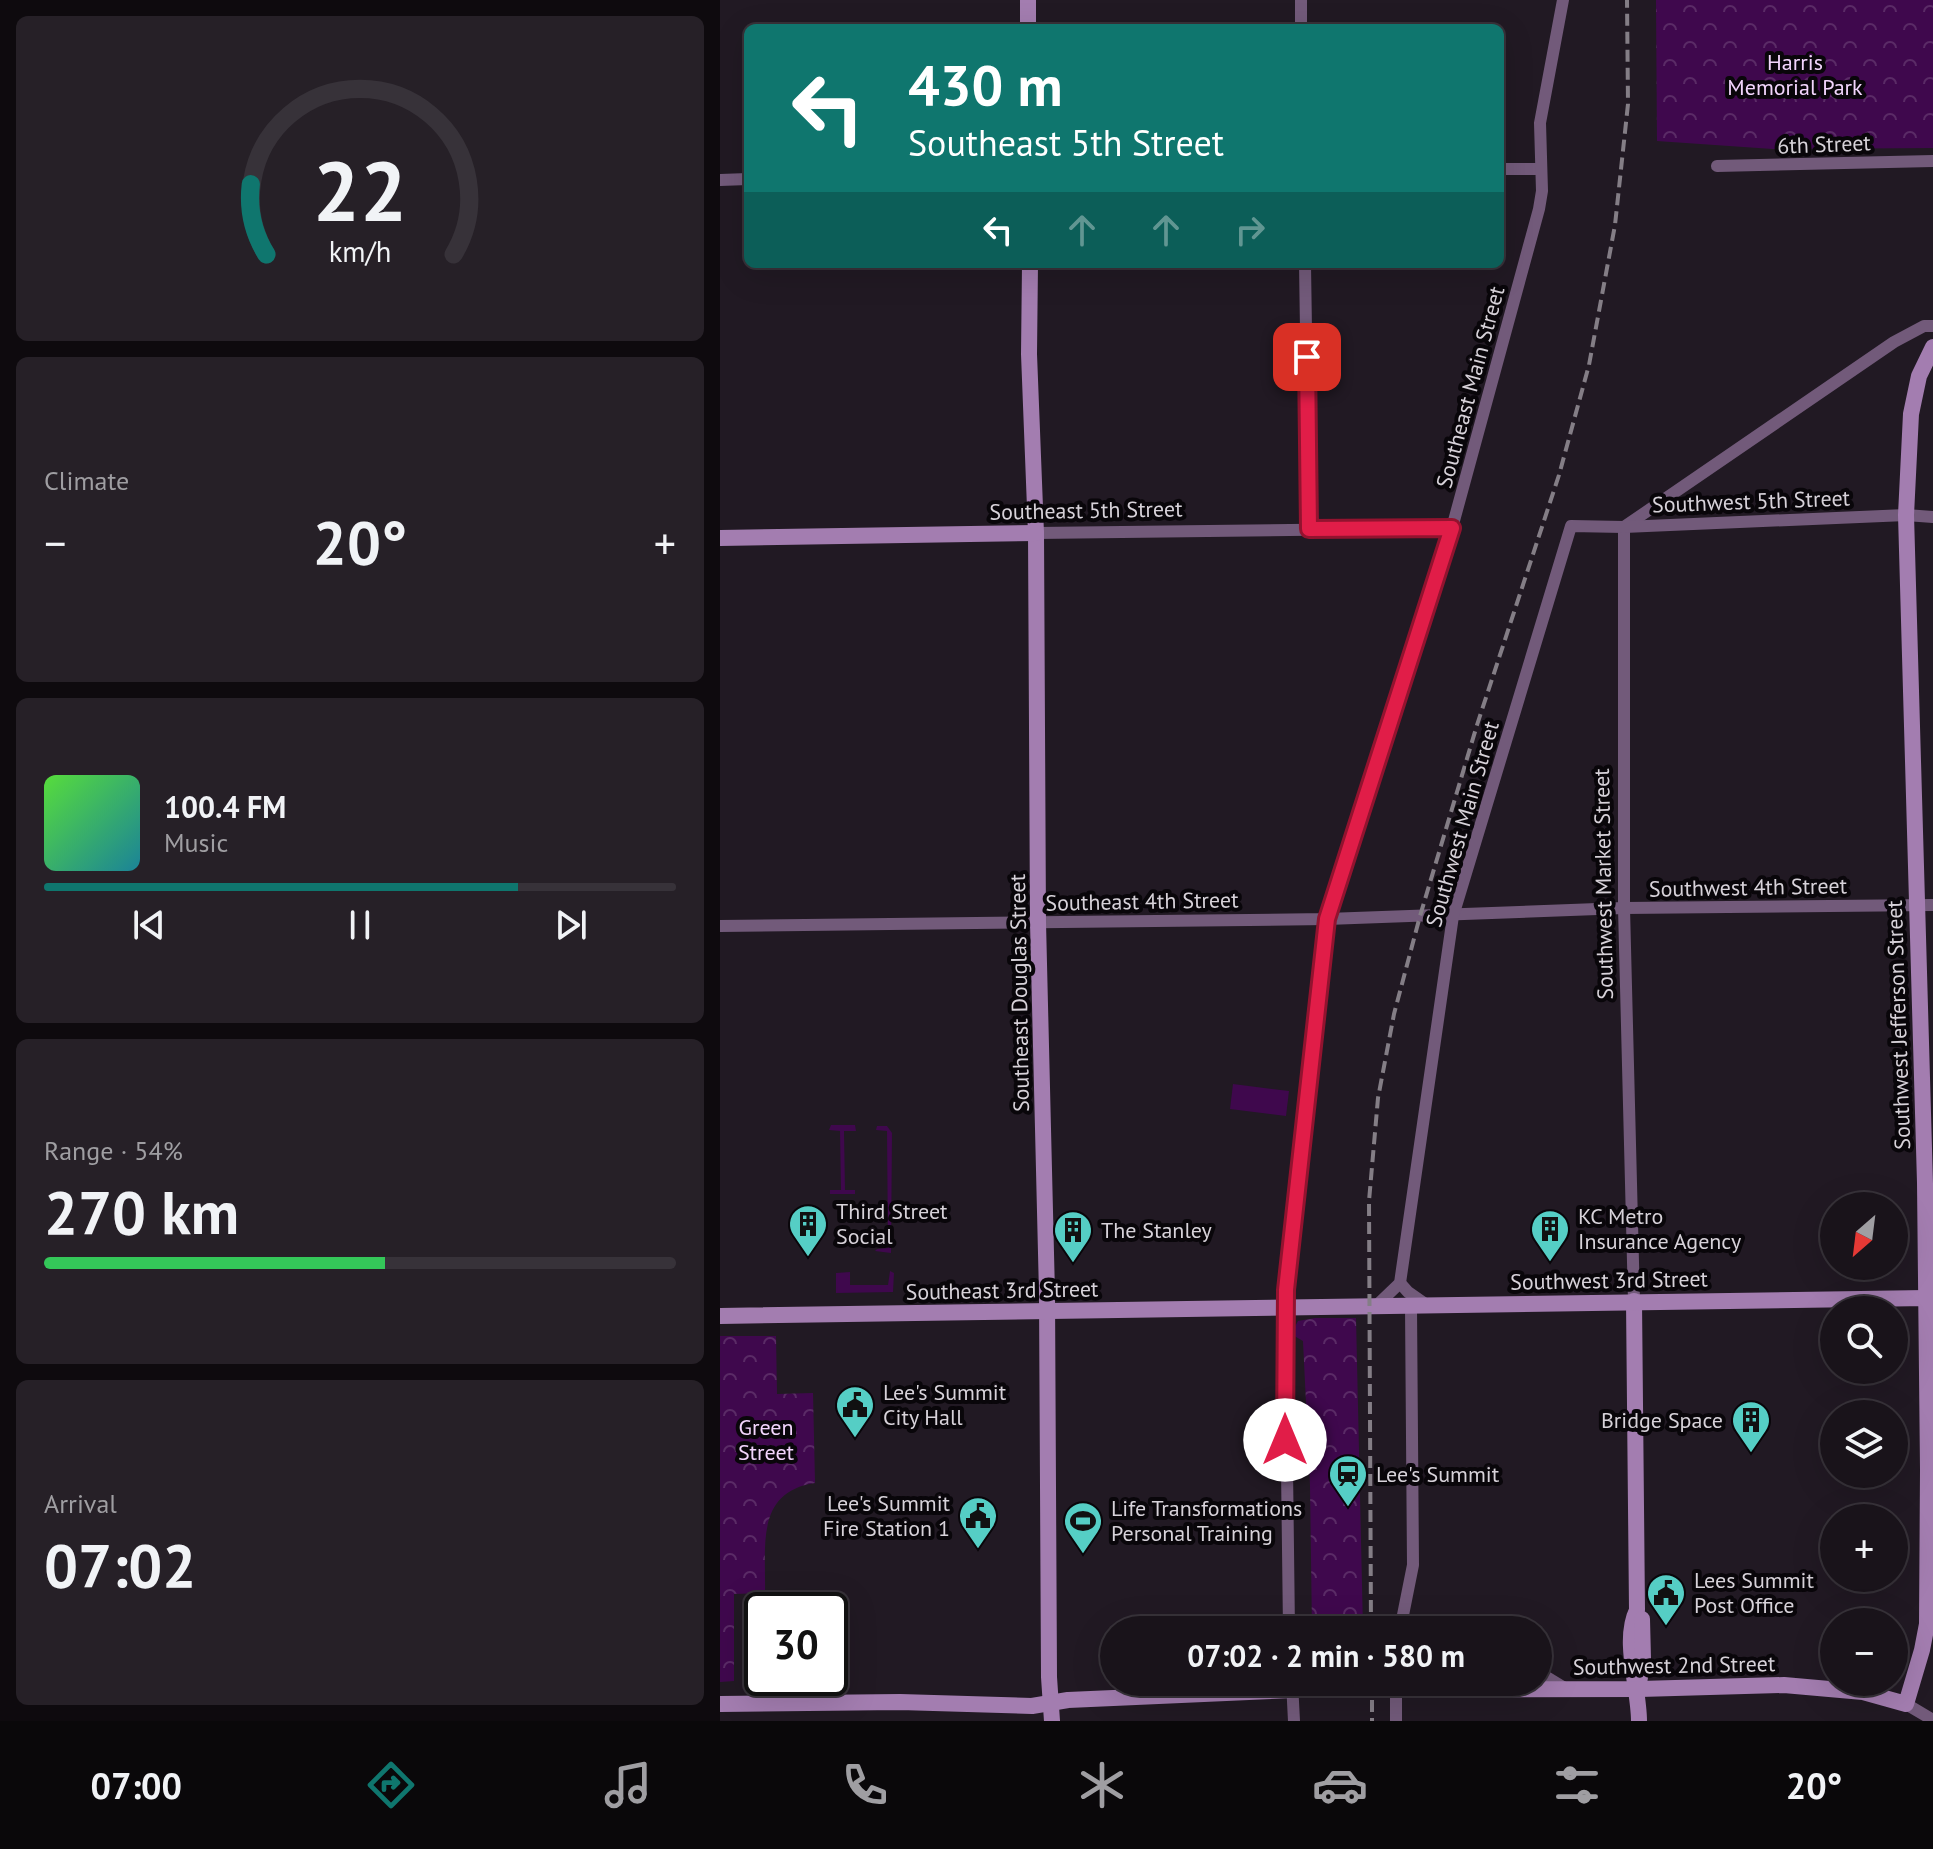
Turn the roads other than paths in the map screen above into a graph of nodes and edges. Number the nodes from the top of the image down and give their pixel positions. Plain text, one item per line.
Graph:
1 (1028, 0) edge
2 (1301, 0) edge
3 (1563, 0) edge
4 (1028, 24) edge
5 (1301, 24) edge
6 (1933, 161) edge
7 (1717, 166) dead end
8 (1504, 169) edge
9 (1540, 169) junction
10 (744, 179) edge
11 (720, 180) edge
12 (1030, 268) edge
13 (1305, 268) edge
14 (1933, 326) edge
15 (1933, 347) edge
16 (1906, 515) junction
17 (1933, 517) edge
18 (1571, 526) joint
19 (1624, 527) junction
20 (1452, 528) junction
21 (1309, 529) junction
22 (1036, 533) junction
23 (720, 538) edge
24 (1925, 905) edge
25 (1624, 908) junction
26 (1420, 916) joint
27 (1453, 916) junction
28 (1327, 919) junction
29 (1038, 922) junction
30 (720, 926) edge
31 (1928, 1111) edge
32 (1400, 1283) junction
33 (1930, 1300) edge
34 (1634, 1301) junction
35 (1285, 1306) junction
36 (1376, 1306) junction
37 (1411, 1307) junction
38 (1429, 1307) junction
39 (1047, 1310) junction
40 (720, 1316) edge
41 (1289, 1616) edge
42 (1403, 1616) edge
43 (1552, 1680) edge
44 (1552, 1688) edge
45 (1566, 1689) junction
46 (1638, 1689) junction
47 (1126, 1696) edge
48 (1293, 1696) edge
49 (1400, 1696) edge
50 (1051, 1703) junction
51 (720, 1704) edge
52 (1906, 1704) junction
53 (1933, 1720) edge
54 (1052, 1721) edge
55 (1294, 1721) edge
56 (1396, 1721) edge
57 (1639, 1721) edge

1 - 4 street
2 - 5 street
3 - 9 street, Southeast Main Street
6 - 7 street, 6th Street
8 - 9 street
9 - 20 street, Southeast Main Street
10 - 11 street
12 - 22 street, Southeast Douglas Street
13 - 21 street
14 - 19 street
15 - 16 street, Southwest Jefferson Street
16 - 17 street, Southwest 5th Street
16 - 19 street, Southwest 5th Street
16 - 24 street, Southwest Jefferson Street
18 - 19 street, Southwest 5th Street
18 - 27 street, Southwest Main Street
19 - 25 street, Southwest Market Street
20 - 21 street, Southeast 5th Street
20 - 28 street, Southeast Main Street
21 - 22 street, Southeast 5th Street
22 - 23 street, Southeast 5th Street
22 - 29 street, Southeast Douglas Street
24 - 25 street, Southwest 4th Street
24 - 31 street, Southwest Jefferson Street
25 - 27 street, Southwest 4th Street
25 - 34 street, Southwest Market Street
26 - 27 street, Southwest 4th Street
26 - 28 street, Southeast 4th Street
27 - 32 street, Southwest Main Street
28 - 29 street, Southeast 4th Street
28 - 35 street, Southeast Main Street
29 - 30 street, Southeast 4th Street
29 - 39 street, Southeast Douglas Street
31 - 33 street, Southwest Jefferson Street
32 - 36 street
32 - 38 street
33 - 34 street, Southwest 3rd Street
33 - 52 street, Southwest Jefferson Street
34 - 38 street, Southwest 3rd Street
34 - 46 street, Southwest Market Street
35 - 36 street, Southwest 3rd Street
35 - 39 street, Southeast 3rd Street
35 - 41 street, Southeast Main Street
36 - 37 street, Southwest 3rd Street
37 - 38 street, Southwest 3rd Street
37 - 42 street
39 - 40 street, Southeast 3rd Street
39 - 50 street, Southeast Douglas Street
43 - 45 street
44 - 45 street, Southwest 2nd Street
45 - 46 street, Southwest 2nd Street
46 - 52 street, Southwest 2nd Street
46 - 57 street, Southwest Market Street
47 - 50 street, Southwest 2nd Street
48 - 55 street
49 - 56 street, bridge
50 - 51 street, Southwest 2nd Street
50 - 54 street, Southeast Douglas Street
52 - 53 street, Southwest 2nd Street

